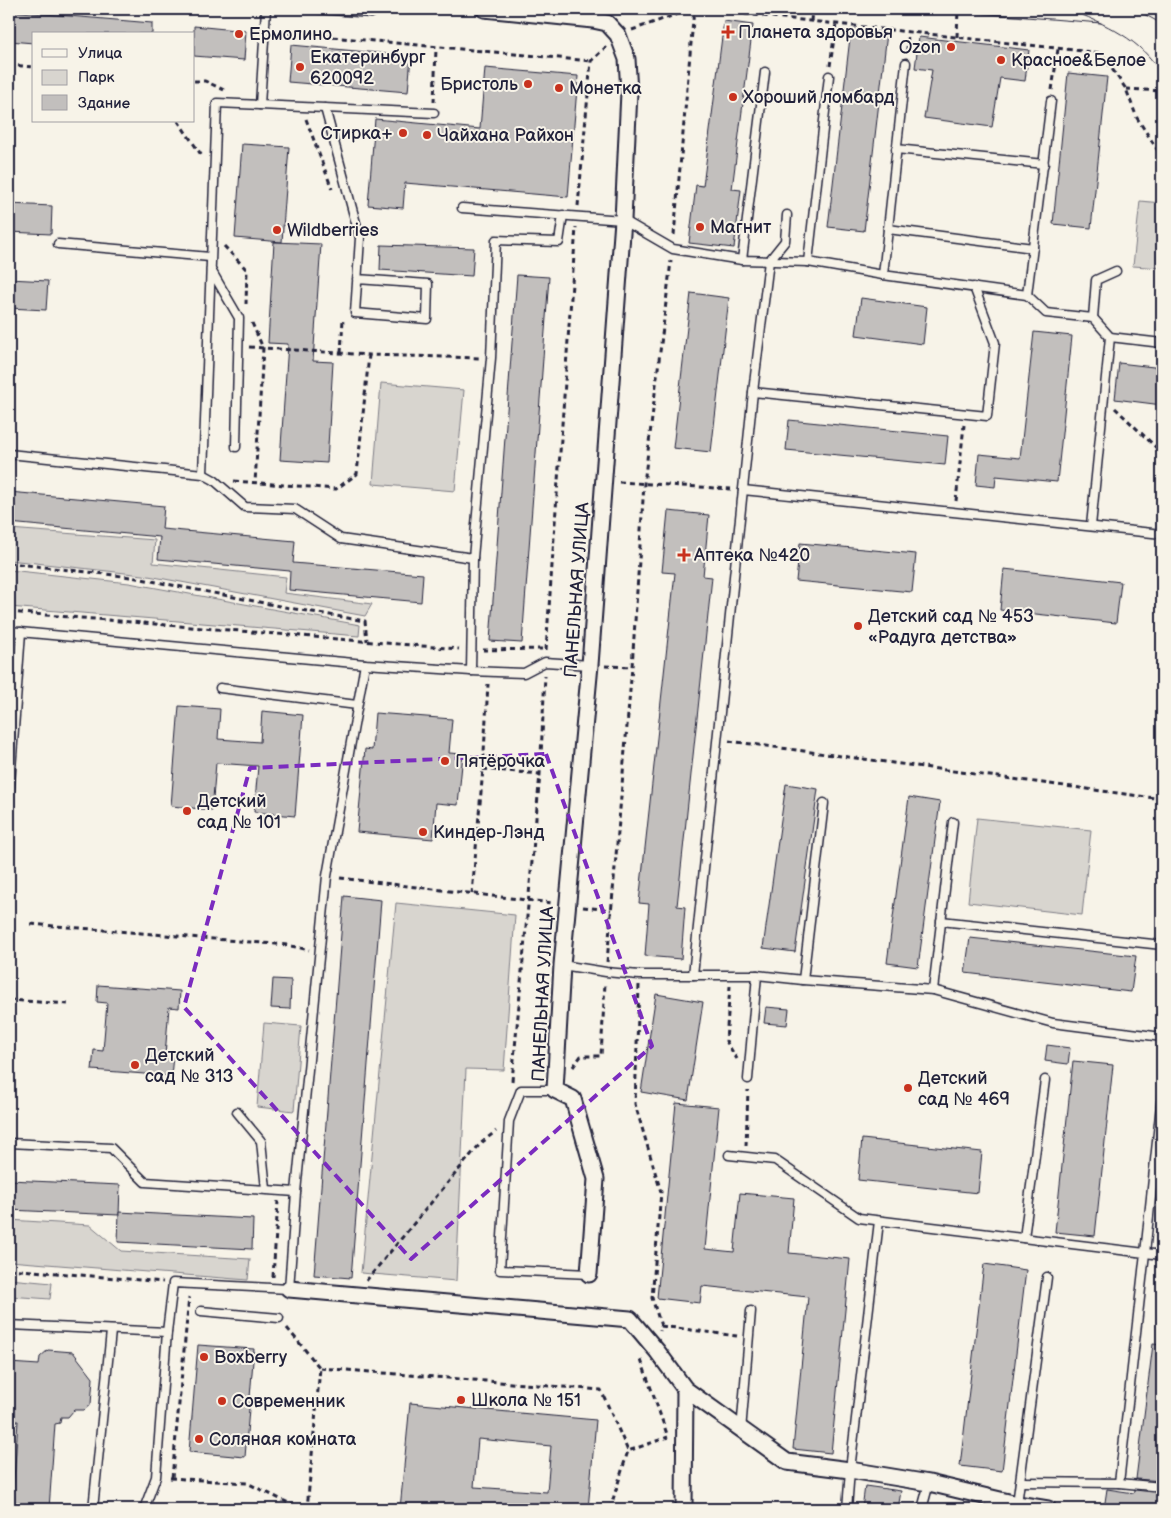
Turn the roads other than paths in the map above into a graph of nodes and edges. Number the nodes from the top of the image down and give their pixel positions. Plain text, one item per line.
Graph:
1 (266, 9) edge
2 (319, 9) edge
3 (379, 9) edge
4 (484, 9) edge
5 (906, 63) road end
6 (765, 72) dead end
7 (829, 76) road end
8 (1051, 101) road end
9 (260, 105) junction
10 (325, 108) junction
11 (434, 113) road end
12 (896, 148) junction
13 (1044, 164) junction
14 (462, 208) dead end
15 (564, 215) junction
16 (787, 215) dead end
17 (623, 220) junction
18 (888, 228) junction
19 (58, 244) dead end
20 (1033, 248) junction
21 (210, 257) junction
22 (742, 260) junction
23 (769, 261) junction
24 (808, 262) junction
25 (210, 268) junction
26 (1116, 271) dead end
27 (883, 275) junction
28 (357, 279) junction
29 (974, 287) junction
30 (1027, 295) junction
31 (1093, 318) junction
32 (1110, 337) junction
33 (1162, 343) edge
34 (753, 392) junction
35 (236, 447) dead end
36 (9, 454) edge
37 (203, 474) junction
38 (743, 490) junction
39 (1091, 526) junction
40 (1162, 534) edge
41 (473, 558) junction
42 (9, 631) edge
43 (21, 632) junction
44 (365, 664) junction
45 (590, 665) junction
46 (471, 671) junction
47 (220, 688) dead end
48 (357, 705) junction
49 (9, 798) edge
50 (824, 803) dead end
51 (953, 822) dead end
52 (941, 921) junction
53 (1162, 946) edge
54 (562, 965) junction
55 (693, 975) junction
56 (756, 975) junction
57 (803, 980) junction
58 (932, 990) junction
59 (1162, 1036) edge
60 (748, 1079) dead end
61 (1045, 1080) dead end
62 (555, 1090) junction
63 (1162, 1095) edge
64 (237, 1112) dead end
65 (9, 1143) edge
66 (729, 1155) dead end
67 (266, 1189) junction
68 (296, 1192) junction
69 (879, 1221) junction
70 (1024, 1238) junction
71 (1145, 1253) junction
72 (1162, 1254) edge
73 (589, 1274) joint
74 (1046, 1277) dead end
75 (289, 1289) junction
76 (201, 1311) dead end
77 (751, 1311) dead end
78 (279, 1318) road end
79 (9, 1325) edge
80 (111, 1331) junction
81 (167, 1332) junction
82 (685, 1389) junction
83 (742, 1430) junction
84 (850, 1470) junction
85 (1020, 1482) junction
86 (929, 1483) junction
87 (1118, 1483) junction
88 (1162, 1487) edge
89 (1017, 1504) junction
90 (93, 1509) edge
91 (144, 1509) edge
92 (684, 1509) edge
93 (846, 1509) edge
94 (922, 1509) edge
95 (1048, 1509) edge

1 - 9 lane
2 - 3 lane
4 - 17 street, ПАНЕЛЬНАЯ УЛИЦА
5 - 12 lane
6 - 22 lane
7 - 24 lane
8 - 13 lane
9 - 10 lane
9 - 21 lane
10 - 11 lane
10 - 28 lane
12 - 13 lane
12 - 18 lane
13 - 20 lane
14 - 15 lane
15 - 17 lane
15 - 41 lane
16 - 23 lane
17 - 22 lane
17 - 45 street, ПАНЕЛЬНАЯ УЛИЦА
18 - 20 lane
18 - 27 lane
19 - 21 lane
20 - 30 lane
21 - 25 lane
22 - 23 lane
23 - 24 lane
23 - 34 lane
24 - 27 lane
25 - 35 lane
25 - 37 lane
26 - 31 lane
27 - 29 lane
28 - 28 lane
29 - 30 lane
29 - 34 lane
30 - 31 lane
31 - 32 lane
32 - 33 lane
32 - 39 lane
34 - 38 lane
36 - 37 lane
37 - 41 lane
38 - 39 lane
38 - 55 lane
39 - 40 lane
41 - 46 lane
42 - 43 lane
43 - 44 lane
43 - 49 lane
44 - 46 lane
44 - 48 lane
45 - 46 lane
45 - 54 street, ПАНЕЛЬНАЯ УЛИЦА
47 - 48 lane
48 - 68 lane
50 - 57 lane
51 - 52 lane
52 - 53 lane
52 - 58 lane
54 - 55 lane
54 - 62 street, ПАНЕЛЬНАЯ УЛИЦА
55 - 56 lane
56 - 57 lane
56 - 60 lane
57 - 58 lane
58 - 59 lane
61 - 70 lane
62 - 73 street, ПАНЕЛЬНАЯ УЛИЦА
62 - 73 lane
63 - 71 lane
64 - 67 lane
65 - 67 lane
66 - 69 lane
67 - 68 lane
68 - 75 lane
69 - 70 lane
69 - 84 lane
70 - 71 lane
71 - 72 lane
71 - 87 lane
74 - 85 lane
75 - 81 lane
75 - 82 street
76 - 78 lane
77 - 83 lane
79 - 80 lane
80 - 81 lane
80 - 90 lane
81 - 91 lane
82 - 83 street
82 - 92 street
83 - 84 street
84 - 86 street
84 - 93 lane
85 - 87 lane
85 - 89 lane
86 - 89 street
86 - 94 lane
87 - 88 lane
89 - 95 street

